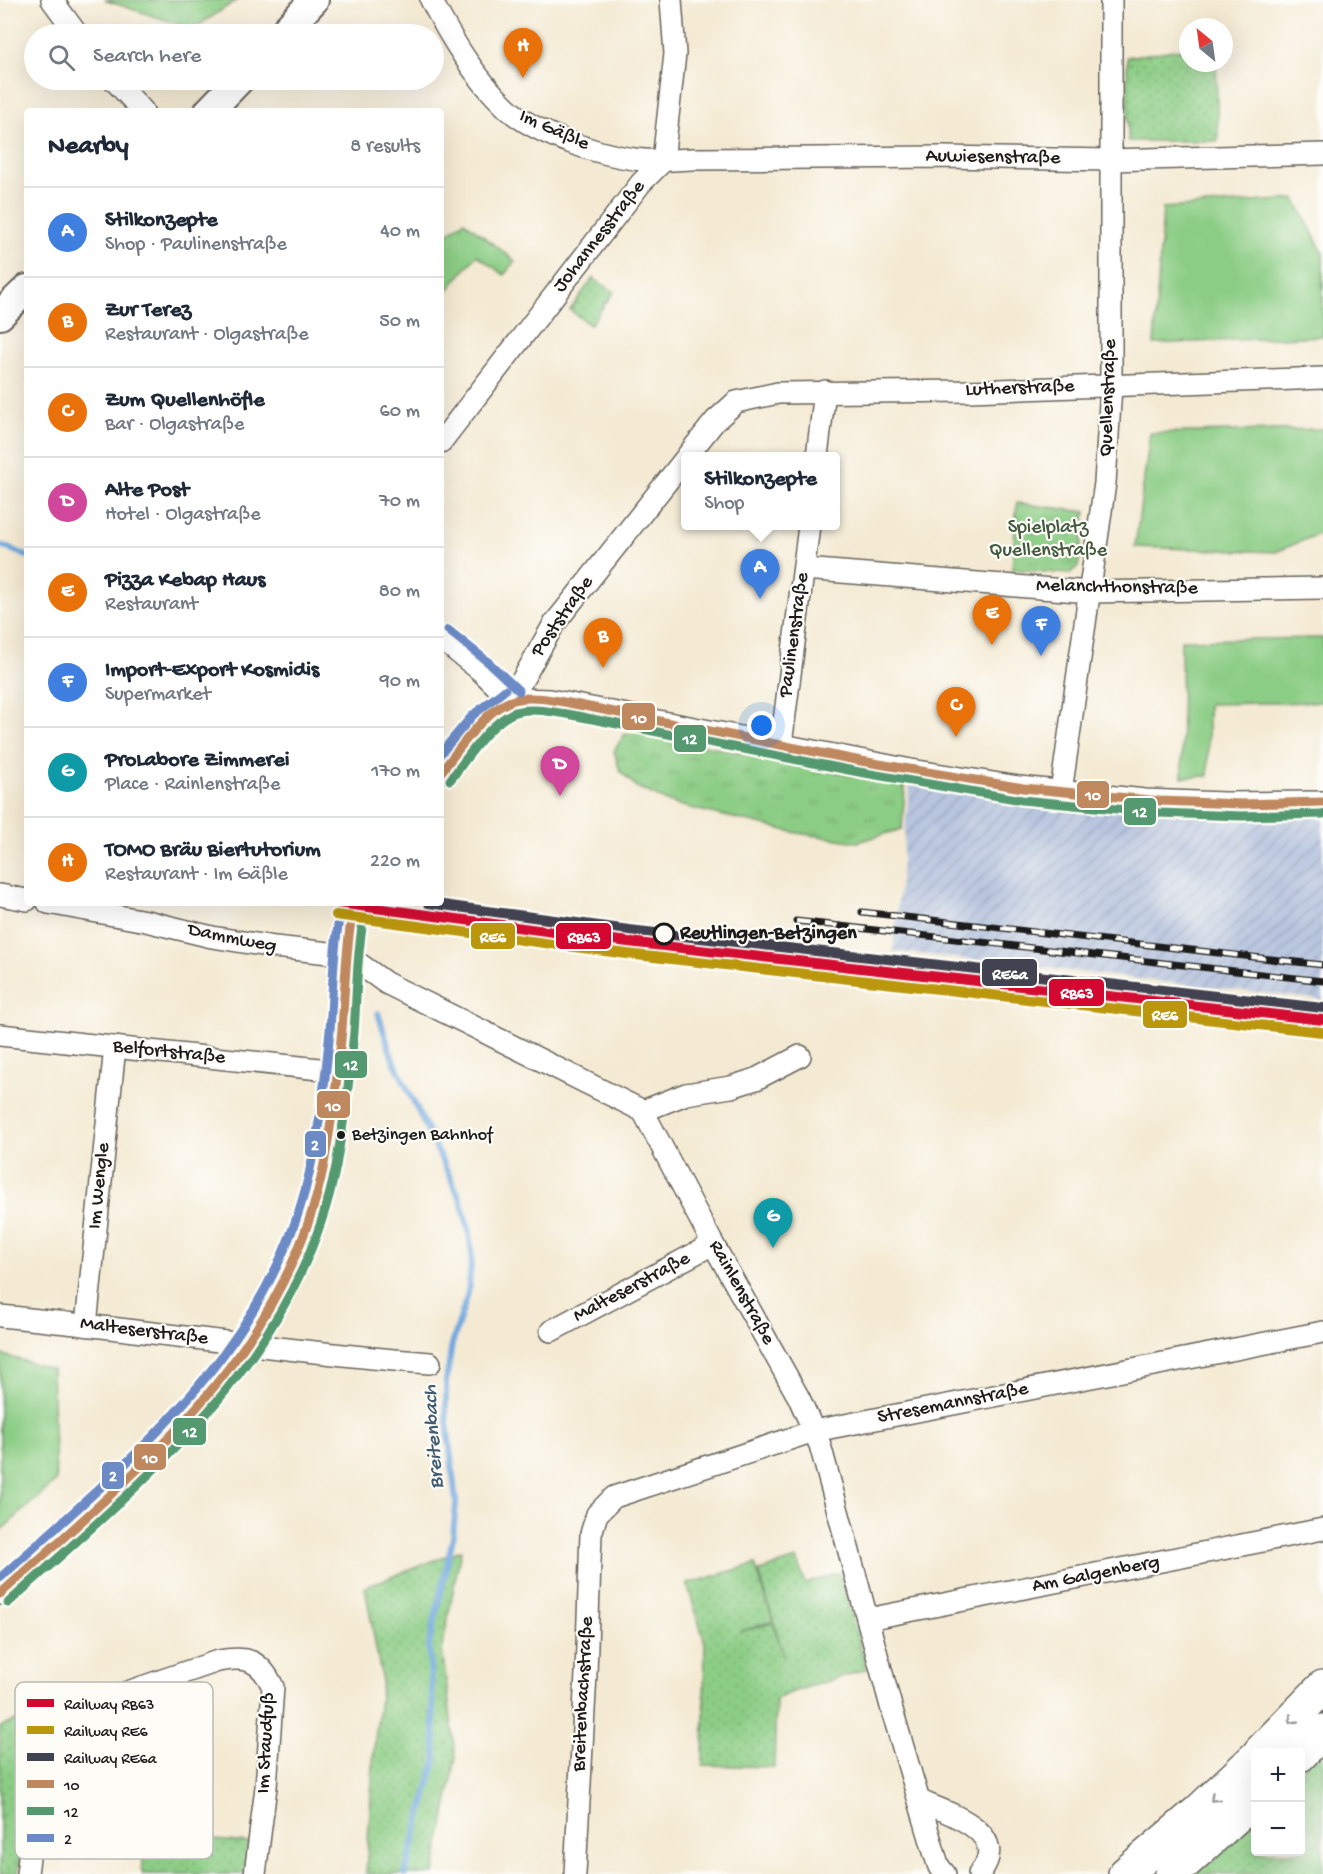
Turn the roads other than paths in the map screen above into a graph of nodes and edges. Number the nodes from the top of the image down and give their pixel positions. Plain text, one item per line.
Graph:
1 (52, 0) edge
2 (314, 0) edge
3 (431, 0) edge
4 (671, 0) edge
5 (1111, 0) edge
6 (70, 24) edge
7 (291, 24) edge
8 (444, 24) edge
9 (444, 24) edge
10 (124, 90) edge
11 (229, 90) edge
12 (141, 108) edge
13 (212, 108) edge
14 (1323, 154) edge
15 (1110, 160) junction
16 (663, 161) junction
17 (1323, 378) edge
18 (1111, 386) junction
19 (825, 391) junction
20 (444, 438) edge
21 (691, 452) edge
22 (818, 452) edge
23 (681, 464) edge
24 (808, 530) edge
25 (804, 569) junction
26 (1323, 588) edge
27 (1090, 592) junction
28 (444, 641) edge
29 (511, 700) junction
30 (781, 745) junction
31 (444, 768) edge
32 (1061, 792) junction
33 (1323, 802) edge
34 (0, 896) edge
35 (24, 900) edge
36 (64, 906) edge
37 (354, 906) edge
38 (347, 955) junction
39 (0, 1035) edge
40 (115, 1047) junction
41 (800, 1056) dead end
42 (338, 1071) junction
43 (643, 1111) junction
44 (713, 1244) junction
45 (0, 1317) edge
46 (86, 1325) junction
47 (551, 1331) dead end
48 (1323, 1332) edge
49 (248, 1344) junction
50 (430, 1364) dead end
51 (814, 1431) junction
52 (597, 1514) joint
53 (1323, 1529) edge
54 (0, 1594) edge
55 (868, 1619) junction
56 (157, 1682) edge
57 (1323, 1687) edge
58 (1323, 1731) edge
59 (1264, 1748) edge
60 (1305, 1750) edge
61 (1251, 1762) edge
62 (920, 1801) junction
63 (1253, 1802) edge
64 (29, 1859) edge
65 (27, 1874) edge
66 (255, 1874) edge
67 (575, 1874) edge
68 (945, 1874) edge
69 (979, 1874) edge
70 (1125, 1874) edge
71 (1172, 1874) edge

1 - 6 street
2 - 7 street
3 - 8 street, Im Gäßle
4 - 16 street
5 - 15 street, Quellenstraße
9 - 16 street, Im Gäßle
10 - 12 street
11 - 13 street
14 - 15 street, Auwiesenstraße
15 - 16 street, Auwiesenstraße
15 - 18 street, Quellenstraße
16 - 20 street, Johannesstraße
17 - 18 street, Lutherstraße
18 - 19 street, Lutherstraße
18 - 27 street, Quellenstraße
19 - 21 street, Poststraße
19 - 22 street
23 - 29 street, Poststraße
24 - 25 street, Paulinenstraße
25 - 27 street, Melanchthonstraße
25 - 30 street, Paulinenstraße
26 - 27 street, Melanchthonstraße
27 - 32 street, Quellenstraße
28 - 29 street
29 - 30 street
29 - 31 street, Poststraße
30 - 32 street
32 - 33 street
34 - 35 street
36 - 38 street, Dammweg
37 - 38 street
38 - 42 street
38 - 43 street
39 - 40 street, Belfortstraße
40 - 42 street, Belfortstraße
40 - 46 street, Im Wengle
41 - 43 street
42 - 49 street
43 - 44 street, Rainlenstraße
44 - 47 street, Malteserstraße
44 - 51 street, Rainlenstraße
45 - 46 street, Malteserstraße
46 - 49 street, Malteserstraße
48 - 51 street, Stresemannstraße
49 - 50 street, Malteserstraße
49 - 54 street
51 - 52 street, Stresemannstraße
51 - 55 street, Rainlenstraße
52 - 67 street, Breitenbachstraße
53 - 55 street, Am Galgenberg
55 - 62 street, Rainlenstraße
56 - 66 street, Im Staudfuß
57 -> 59 highway
58 - 60 highway
61 -> 70 highway
62 - 68 street, Rainlenstraße
62 - 69 street
63 - 71 highway
64 - 65 street, Im Staudfuß

